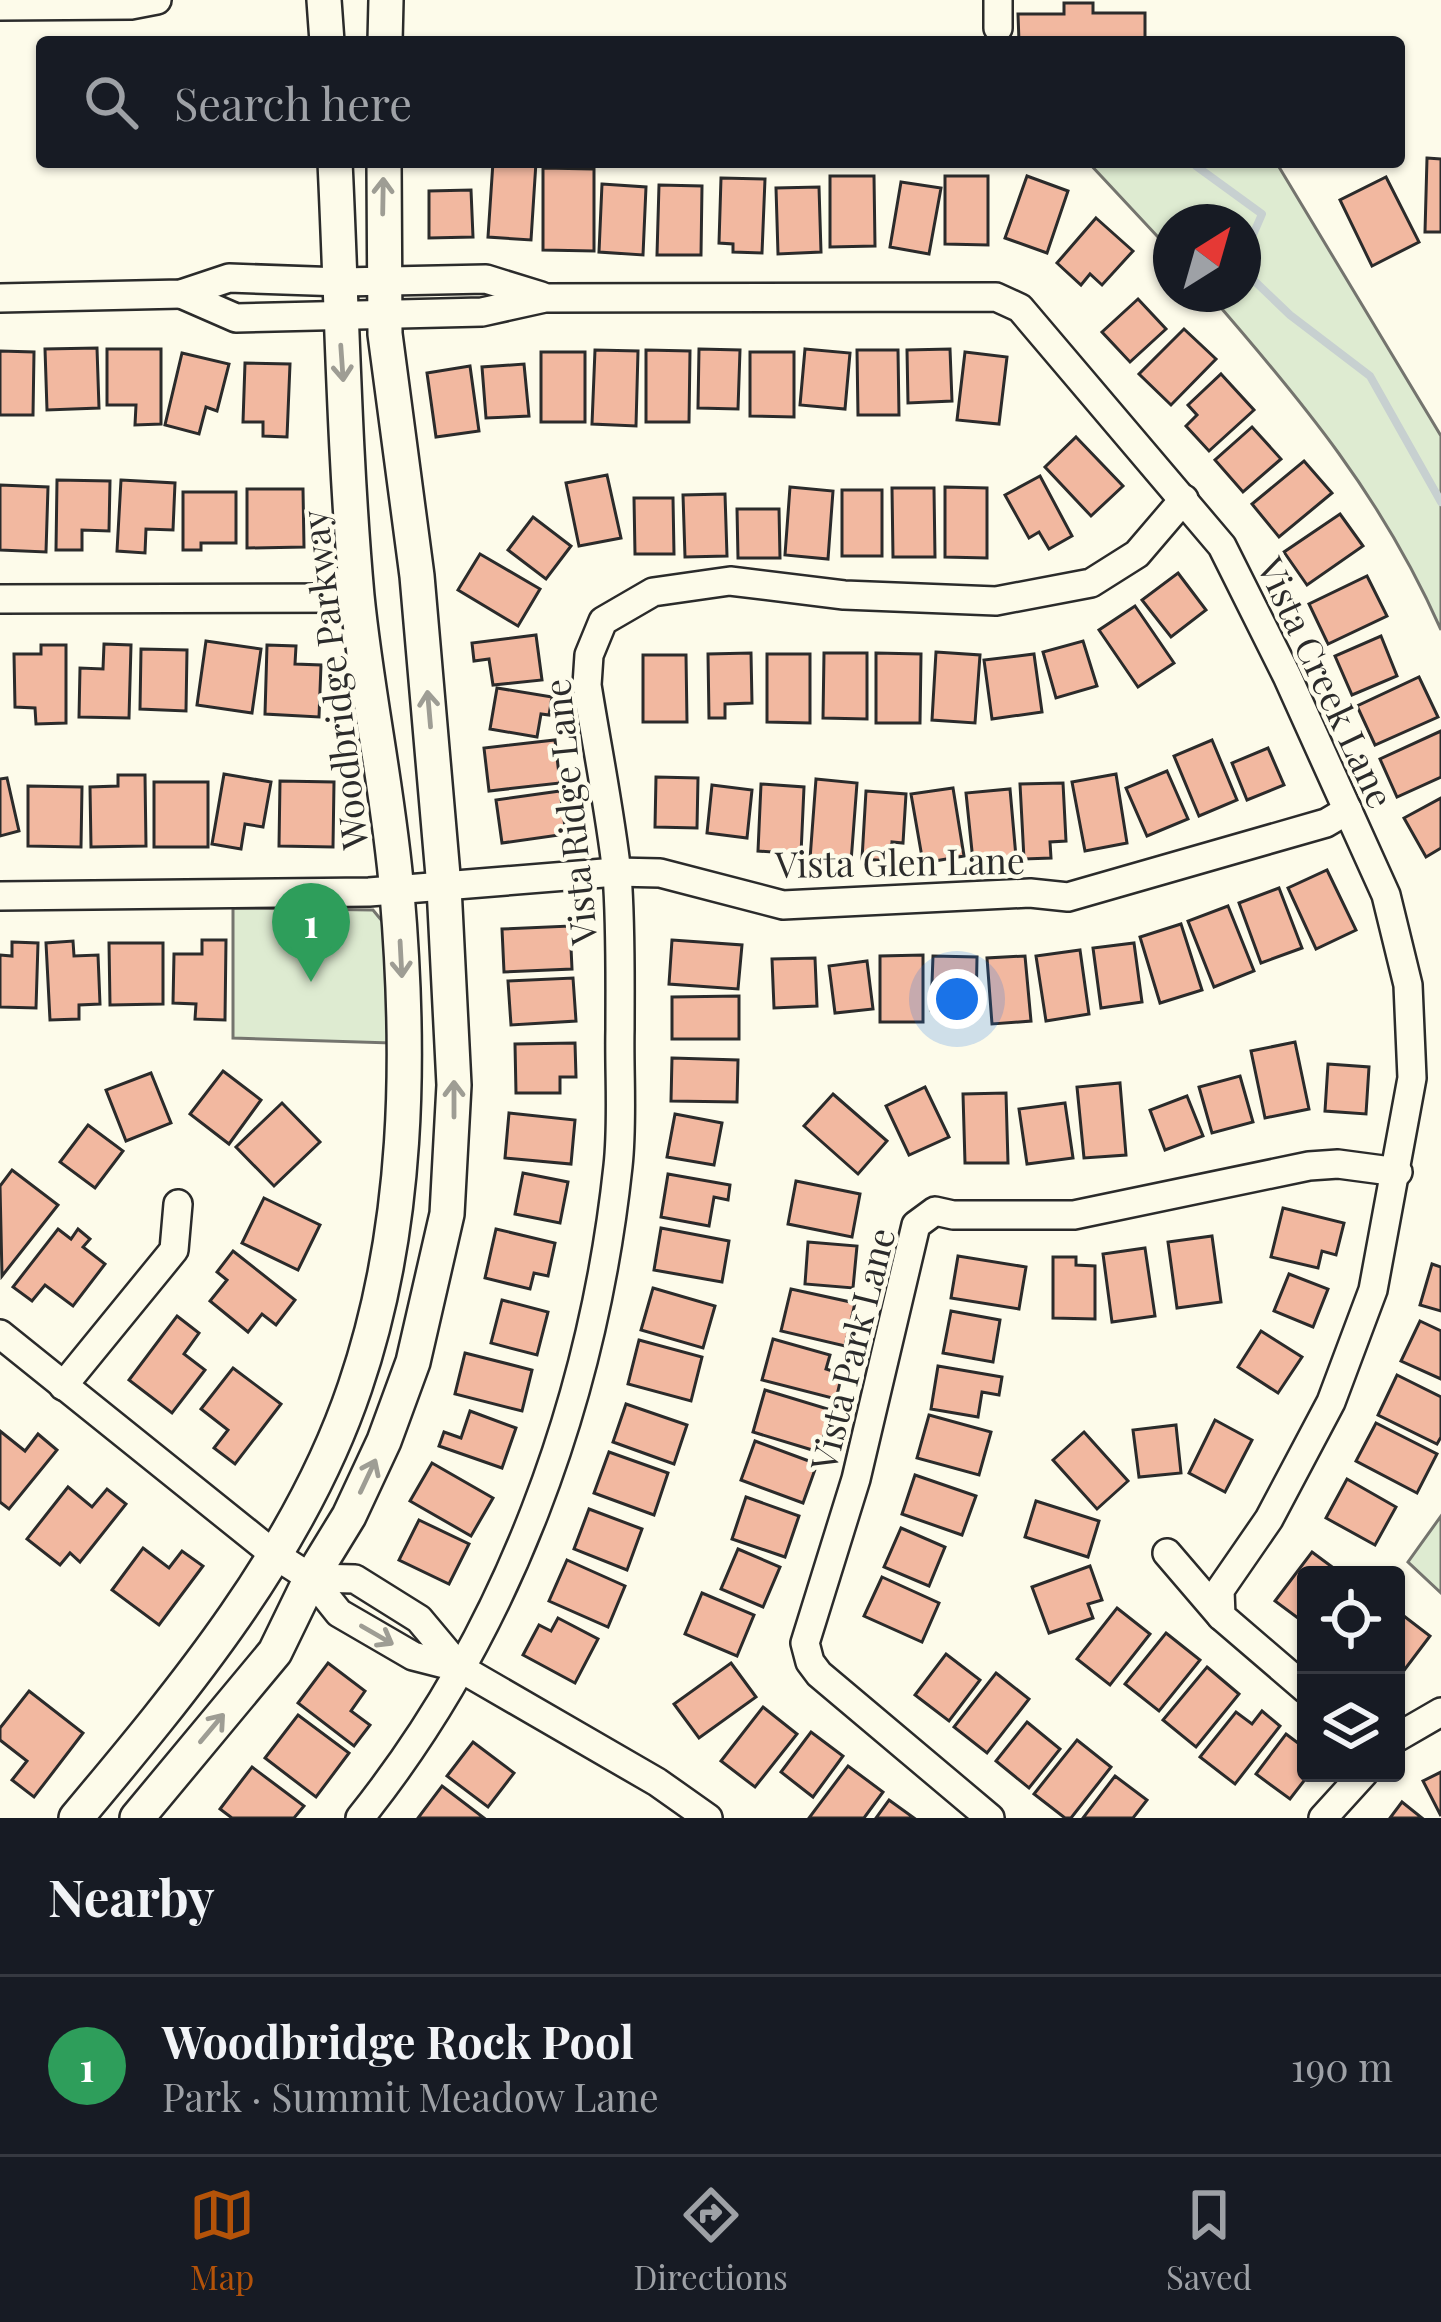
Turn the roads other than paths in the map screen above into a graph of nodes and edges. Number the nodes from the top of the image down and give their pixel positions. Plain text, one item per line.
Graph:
1 (157, 0) edge
2 (323, 0) edge
3 (386, 0) edge
4 (0, 6) edge
5 (326, 36) edge
6 (385, 36) edge
7 (335, 168) edge
8 (383, 168) edge
9 (181, 294) junction
10 (383, 296) junction
11 (0, 298) edge
12 (341, 298) junction
13 (1184, 499) junction
14 (358, 598) junction
15 (0, 599) edge
16 (1348, 810) junction
17 (616, 872) junction
18 (444, 887) junction
19 (397, 890) junction
20 (0, 896) edge
21 (1398, 1172) junction
22 (178, 1204) dead end
23 (0, 1334) edge
24 (63, 1386) junction
25 (1167, 1553) dead end
26 (274, 1555) junction
27 (311, 1577) junction
28 (1221, 1603) junction
29 (460, 1668) junction
30 (1297, 1680) edge
31 (1441, 1712) edge
32 (1405, 1733) edge
33 (1356, 1782) edge
34 (76, 1818) edge
35 (137, 1818) edge
36 (359, 1818) edge
37 (708, 1818) edge
38 (990, 1818) edge
39 (1323, 1818) edge

1 - 4 street
2 - 5 main road
3 - 6 main road
7 - 12 main road, Woodbridge Parkway
10 -> 8 main road
9 - 11 street
9 - 12 street
9 - 12 street
10 - 12 street, Vista Creek Lane
10 - 13 street, Vista Creek Lane
18 -> 10 main road
12 -> 14 main road, Woodbridge Parkway
13 - 16 street, Vista Creek Lane
13 - 17 street, Vista Ridge Lane
14 - 15 street
14 - 19 main road, Woodbridge Parkway
16 - 17 street, Vista Glen Lane
16 - 21 street, Vista Creek Lane
17 - 18 street, Vista Glen Lane
17 - 29 street, Vista Ridge Lane
18 - 19 street, Vista Glen Lane
27 -> 18 main road
19 - 20 street, Vista Glen Lane
19 -> 26 main road, Woodbridge Parkway
21 - 28 street, Vista Creek Lane
21 - 38 street, Vista Park Lane
22 - 24 street
23 - 24 street
24 - 26 street
25 - 28 street
26 - 27 street
26 - 34 main road, Woodbridge Parkway
27 - 29 street
35 -> 27 main road
28 - 30 street
29 - 36 street, Vista Ridge Lane
29 - 37 street
31 - 32 street
33 - 39 street

